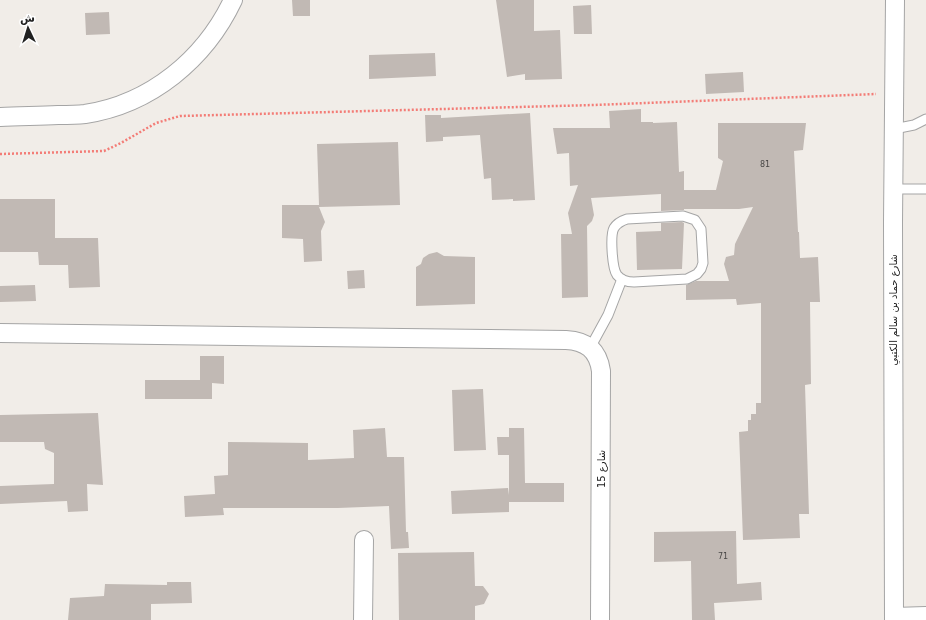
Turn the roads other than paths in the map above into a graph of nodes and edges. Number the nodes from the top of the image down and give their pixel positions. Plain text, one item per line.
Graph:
1 (233, 0) edge
2 (895, 0) edge
3 (0, 117) edge
4 (926, 119) edge
5 (894, 129) junction
6 (893, 189) junction
7 (926, 189) edge
8 (622, 279) junction
9 (0, 333) edge
10 (590, 348) junction
11 (364, 540) dead end
12 (926, 616) edge
13 (894, 618) edge
14 (363, 620) edge
15 (600, 620) edge

1 - 3 street
2 - 5 street, شارع حماد بن سالم الكتبي
4 - 5 lane
5 - 6 street, شارع حماد بن سالم الكتبي
6 - 7 lane
6 - 13 street, شارع حماد بن سالم الكتبي
8 - 8 lane
8 - 10 lane
9 - 10 street
10 - 15 street, شارع 15
11 - 14 street
12 - 13 street

